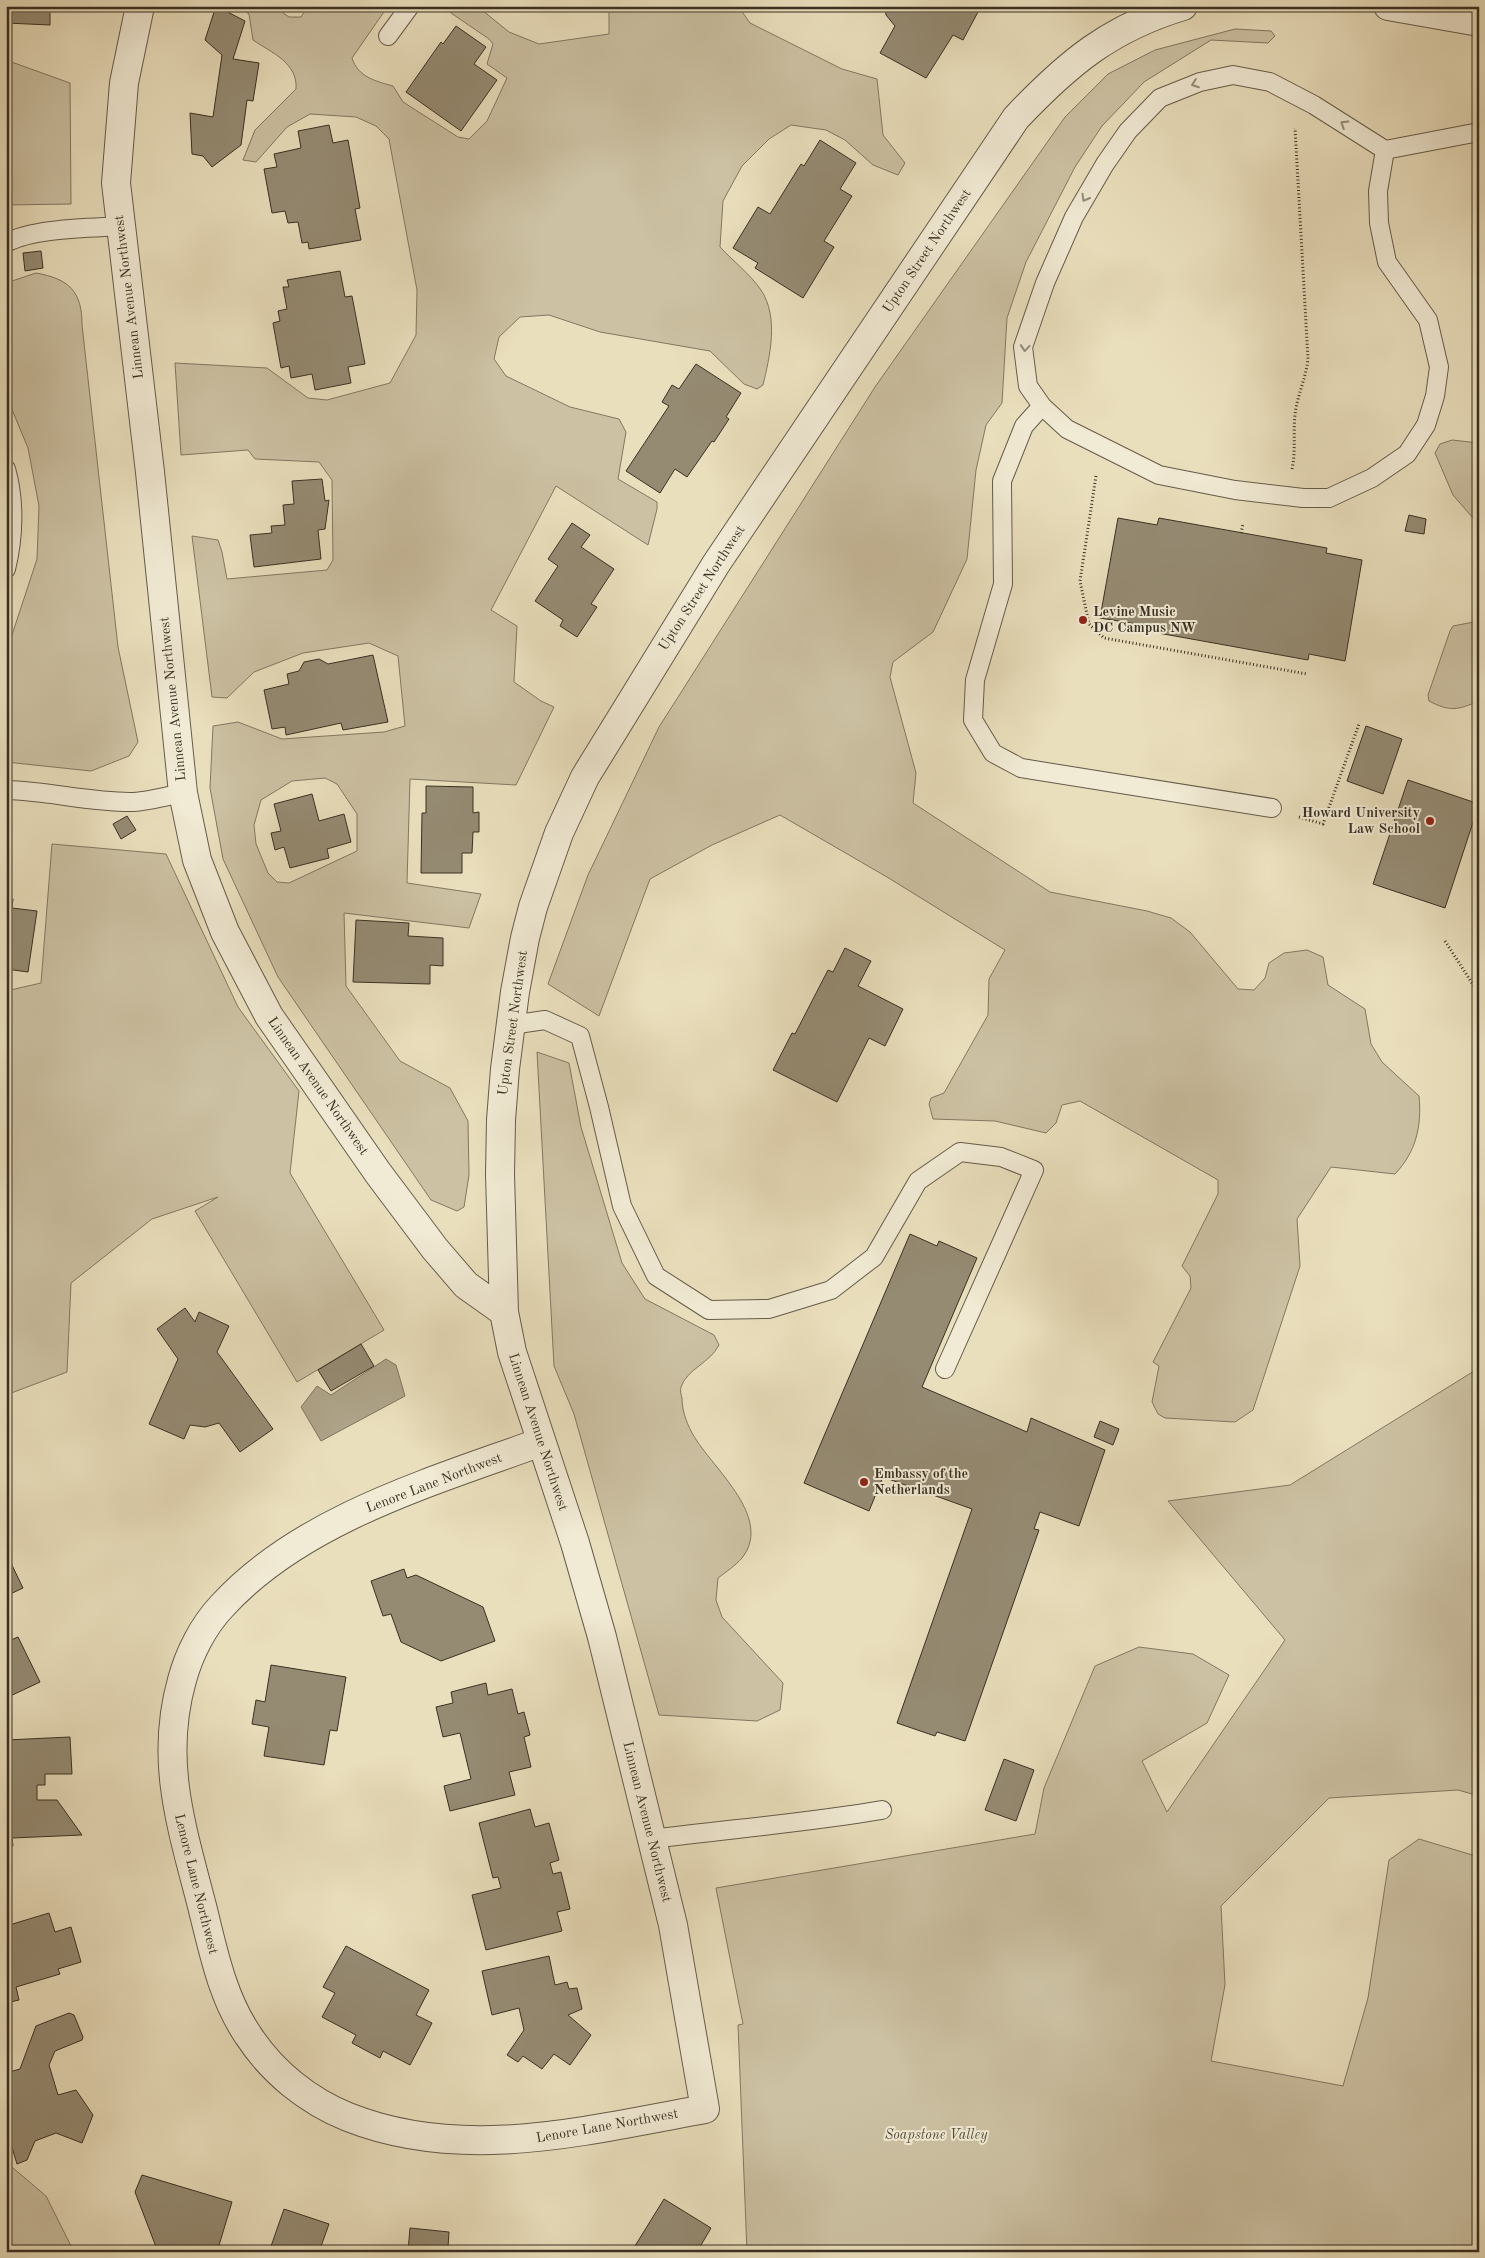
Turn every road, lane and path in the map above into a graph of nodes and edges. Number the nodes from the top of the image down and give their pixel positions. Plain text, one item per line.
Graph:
1 (140, 6) edge
2 (410, 6) edge
3 (1183, 6) edge
4 (1388, 6) edge
5 (1479, 22) edge
6 (388, 36) dead end
7 (1293, 94) junction
8 (1479, 132) edge
9 (1385, 150) junction
10 (121, 226) junction
11 (6, 242) edge
12 (1042, 406) junction
13 (1098, 468) dead end
14 (6, 469) edge
15 (1287, 497) junction
16 (1243, 524) dead end
17 (1241, 533) dead end
18 (6, 569) edge
19 (1307, 674) dead end
20 (1359, 724) dead end
21 (6, 790) edge
22 (183, 793) junction
23 (1272, 808) joint
24 (1445, 941) dead end
25 (1479, 994) edge
26 (511, 1025) junction
27 (504, 1312) junction
28 (945, 1369) dead end
29 (541, 1442) junction
30 (882, 1810) dead end
31 (652, 1839) junction
32 (705, 2109) joint

1 - 10 street, Linnean Avenue Northwest
2 - 6 lane
3 - 26 street, Upton Street Northwest
4 - 5 street
9 -> 7 lane
7 -> 12 lane
7 - 15 path
8 - 9 lane
9 - 15 lane
10 - 11 lane
10 - 22 street, Linnean Avenue Northwest
12 - 15 lane
12 - 23 lane
13 - 19 path
14 - 18 lane
16 - 17 path
20 - 23 path
21 - 22 lane
22 - 27 street, Linnean Avenue Northwest
24 - 25 path
26 - 27 street, Upton Street Northwest
26 - 28 lane
27 - 29 street, Linnean Avenue Northwest
29 - 31 street, Linnean Avenue Northwest
29 - 32 street, Lenore Lane Northwest
30 - 31 lane
31 - 32 street, Linnean Avenue Northwest

